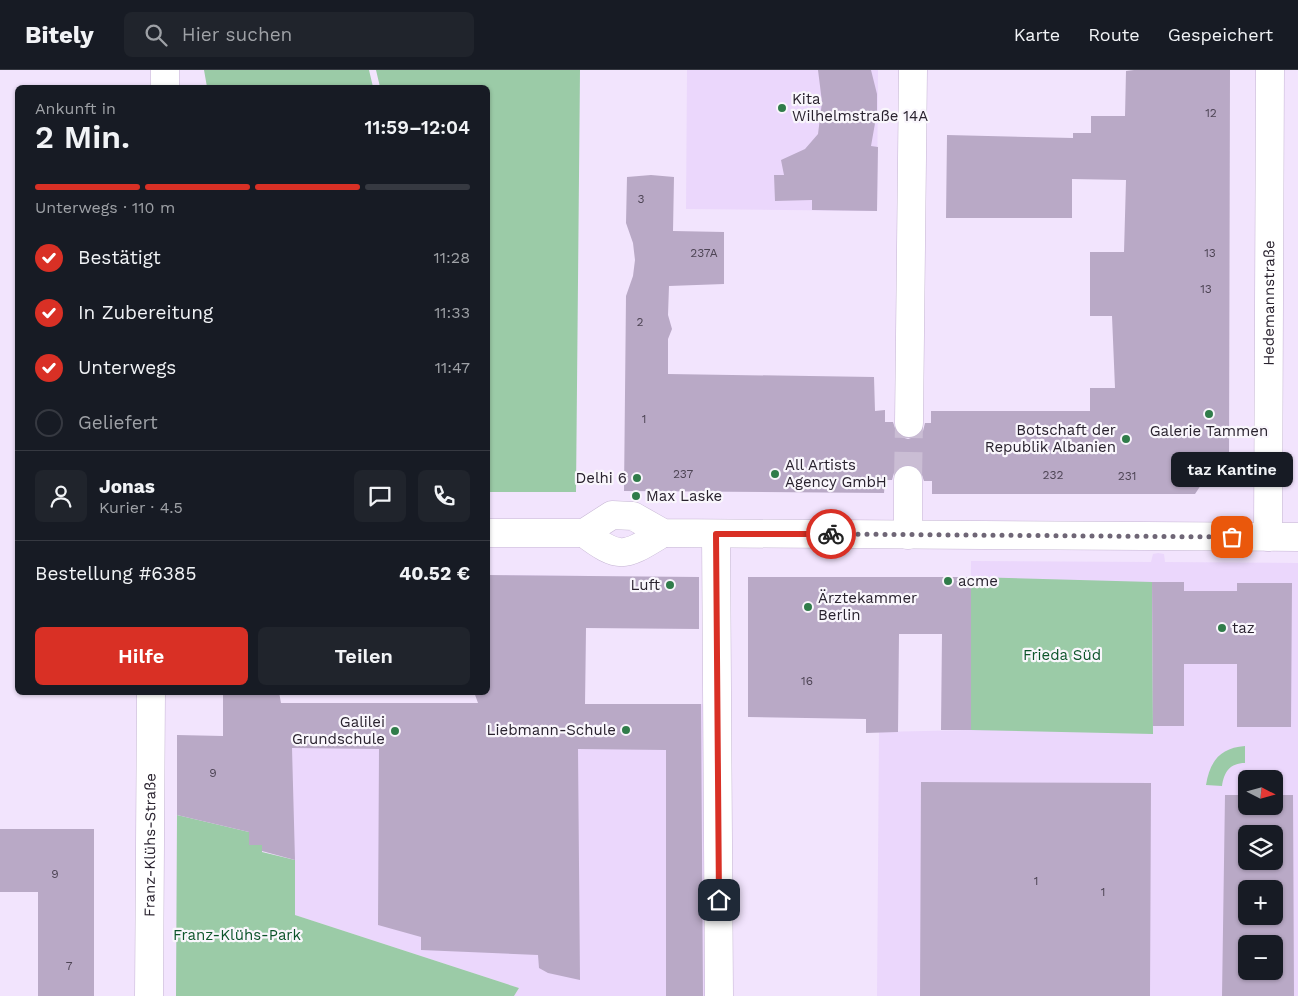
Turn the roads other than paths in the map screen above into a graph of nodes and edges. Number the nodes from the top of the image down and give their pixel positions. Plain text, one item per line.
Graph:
1 (165, 70) edge
2 (913, 70) edge
3 (1270, 70) edge
4 (164, 85) edge
5 (909, 422) tunnel mouth
6 (908, 480) tunnel mouth
7 (490, 533) edge
8 (584, 533) junction
9 (663, 533) junction
10 (716, 534) junction
11 (908, 535) junction
12 (1268, 537) junction
13 (1298, 537) edge
14 (151, 695) edge
15 (149, 996) edge
16 (719, 996) edge

1 - 4 street
2 - 5 street
3 - 12 street, Hedemannstraße
6 - 11 street
7 - 8 street
8 - 9 street
8 - 9 street
9 - 10 street
10 - 11 street
10 - 16 street
11 - 12 street
12 - 13 street
14 - 15 street, Franz-Klühs-Straße

